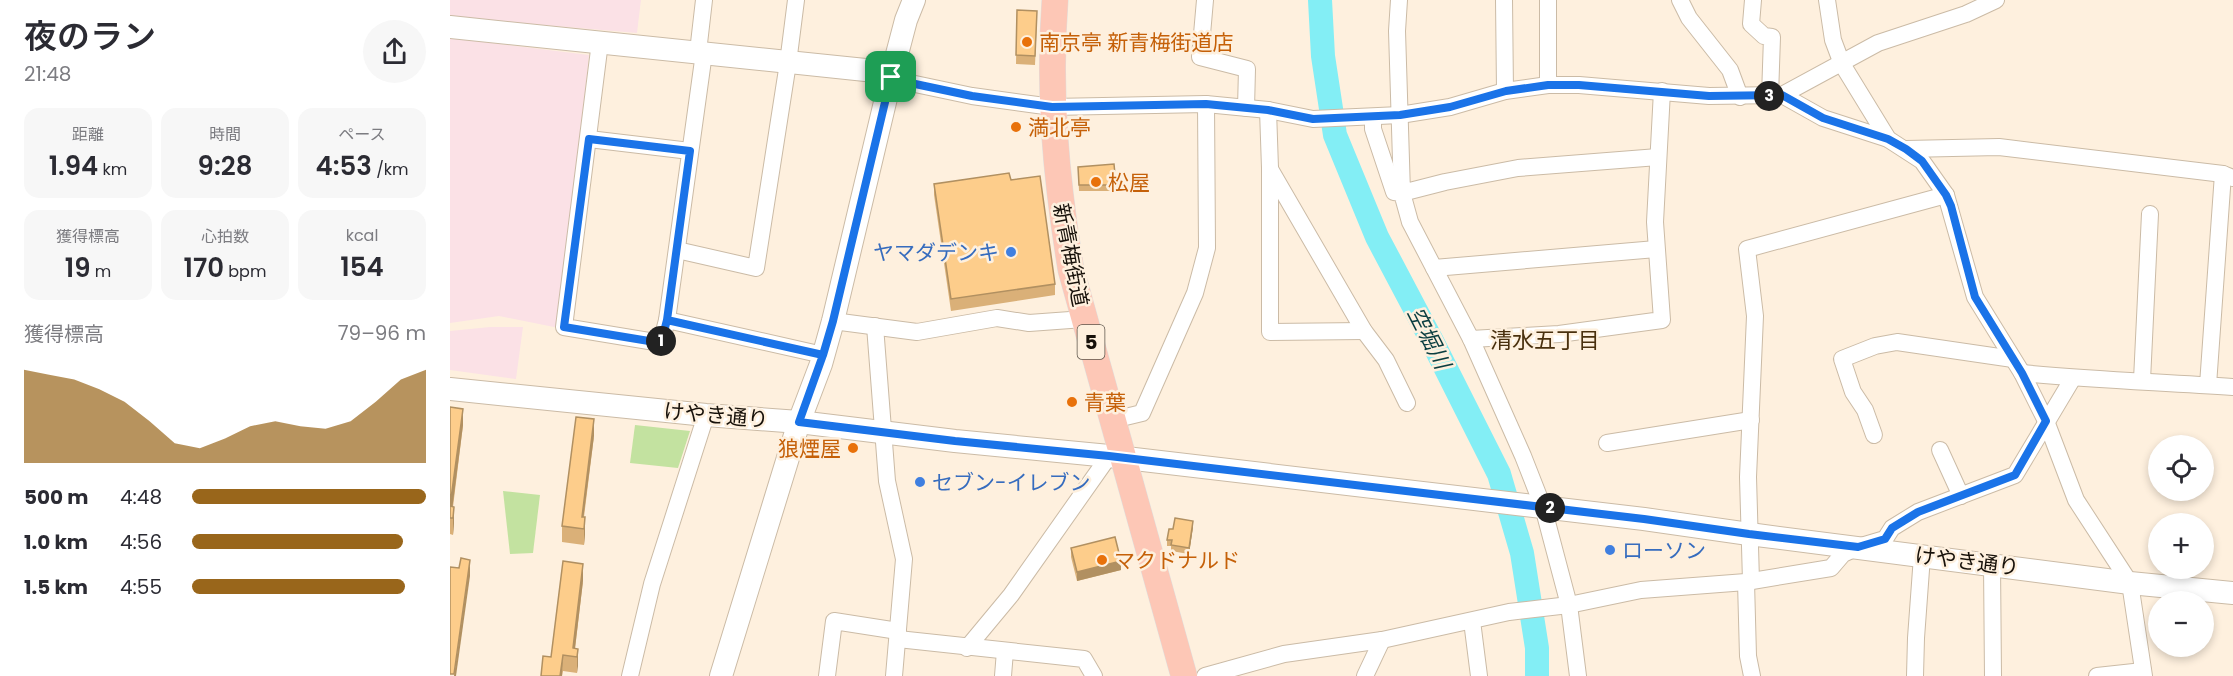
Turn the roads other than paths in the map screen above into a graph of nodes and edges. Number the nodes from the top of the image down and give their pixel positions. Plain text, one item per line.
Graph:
1 (704, 0) edge
2 (796, 0) edge
3 (914, 0) edge
4 (1055, 0) edge
5 (1205, 0) edge
6 (1399, 0) edge
7 (1504, 0) edge
8 (1548, 0) edge
9 (1680, 0) edge
10 (1753, 0) edge
11 (1827, 0) edge
12 (1996, 0) edge
13 (1965, 7) edge
14 (450, 27) edge
15 (600, 42) junction
16 (701, 52) junction
17 (788, 63) junction
18 (1842, 64) junction
19 (891, 77) junction
20 (1548, 85) junction
21 (1506, 91) junction
22 (1662, 91) junction
23 (1776, 95) junction
24 (1740, 97) junction
25 (1206, 104) junction
26 (1052, 107) junction
27 (1246, 108) junction
28 (1268, 110) junction
29 (1400, 115) junction
30 (1371, 117) junction
31 (589, 139) junction
32 (1888, 139) junction
33 (1906, 149) junction
34 (690, 151) junction
35 (1658, 157) junction
36 (1270, 168) junction
37 (2228, 176) edge
38 (1401, 193) junction
39 (1946, 195) junction
40 (2150, 214) dead end
41 (1656, 249) junction
42 (677, 250) junction
43 (1434, 268) junction
44 (1084, 319) junction
45 (667, 320) junction
46 (833, 321) junction
47 (875, 326) junction
48 (1364, 331) junction
49 (1471, 339) junction
50 (823, 355) junction
51 (2017, 366) junction
52 (2073, 378) junction
53 (2142, 380) junction
54 (2208, 385) junction
55 (2233, 387) edge
56 (450, 389) edge
57 (1407, 403) dead end
58 (706, 415) junction
59 (1113, 420) junction
60 (1751, 420) junction
61 (2046, 421) junction
62 (799, 422) junction
63 (884, 433) junction
64 (1874, 435) dead end
65 (1607, 443) dead end
66 (1941, 450) dead end
67 (1116, 457) junction
68 (1961, 496) junction
69 (1539, 506) junction
70 (1749, 534) junction
71 (1858, 547) junction
72 (1922, 556) junction
73 (1992, 564) junction
74 (1749, 581) junction
75 (2130, 583) junction
76 (2233, 593) edge
77 (1567, 605) junction
78 (1472, 621) junction
79 (898, 635) junction
80 (1382, 640) junction
81 (967, 648) junction
82 (1005, 651) junction
83 (2144, 674) edge
84 (630, 676) edge
85 (721, 676) edge
86 (827, 676) edge
87 (894, 676) edge
88 (1003, 676) edge
89 (1094, 676) edge
90 (1184, 676) edge
91 (1205, 676) edge
92 (1365, 676) edge
93 (1479, 676) edge
94 (1578, 676) edge
95 (1752, 676) edge
96 (1915, 676) edge
97 (1994, 676) edge
98 (2097, 676) edge

1 - 16 street
2 - 17 street
3 - 19 street
4 - 26 main road, 新青梅街道 / 5
5 - 27 street
6 - 29 street
7 - 21 street
8 - 20 street
9 - 24 street
10 - 23 street
11 - 18 street
12 - 13 street
13 - 18 street
14 - 15 street
15 - 16 street
15 - 31 street
16 - 17 street
16 - 34 street
17 - 19 street
17 - 42 street
18 - 23 street
18 - 32 street
19 - 26 street
19 - 46 street
20 - 21 street
20 - 22 street
21 - 29 street
22 - 24 street
22 - 35 street
23 - 24 street
23 - 32 street
25 - 26 street
25 - 27 street
25 - 59 street
26 - 44 main road, 新青梅街道 / 5
27 - 28 street
28 - 30 street
28 - 36 street
29 - 30 street
29 - 38 street
30 - 38 street
31 - 34 street
31 - 45 street
32 - 33 street
33 - 37 street
33 - 39 street
34 - 42 street
35 - 38 street
35 - 41 street
36 - 48 street
36 - 48 street
37 - 54 street
38 - 43 street
39 - 51 street
39 - 60 street
40 - 53 street
41 - 43 street
41 - 49 street
42 - 45 street
43 - 49 street
44 - 47 street
44 - 59 main road, 新青梅街道 / 5
45 - 50 street
46 - 47 street
46 - 50 street
47 - 63 street
48 - 57 street
49 - 69 street
50 - 62 street
51 - 52 street
51 - 61 street
51 - 64 street
52 - 53 street
52 - 61 street
53 - 54 street
54 - 55 street
56 - 58 street, けやき通り
58 - 62 street, けやき通り
58 - 84 street
59 - 67 main road, 新青梅街道 / 5
60 - 65 street
60 - 70 street
61 - 68 street
61 - 75 street
62 - 63 street, けやき通り
62 - 85 street
63 - 67 street, けやき通り
63 - 79 street
66 - 68 street
67 - 69 street, けやき通り
67 - 81 street
67 - 90 main road, 新青梅街道 / 5
68 - 71 street
69 - 70 street, けやき通り
69 - 77 street
70 - 71 street, けやき通り
70 - 74 street
71 - 72 street, けやき通り
71 - 74 street
72 - 73 street, けやき通り
72 - 96 street
73 - 75 street, けやき通り
73 - 97 street
74 - 77 street
74 - 95 street
75 - 76 street, けやき通り
75 - 83 street
77 - 78 street
77 - 94 street
78 - 80 street
78 - 93 street
79 - 81 street
79 - 86 street
79 - 87 street
80 - 91 street
80 - 92 street
81 - 82 street
82 - 88 street
82 - 89 street
83 - 98 street

